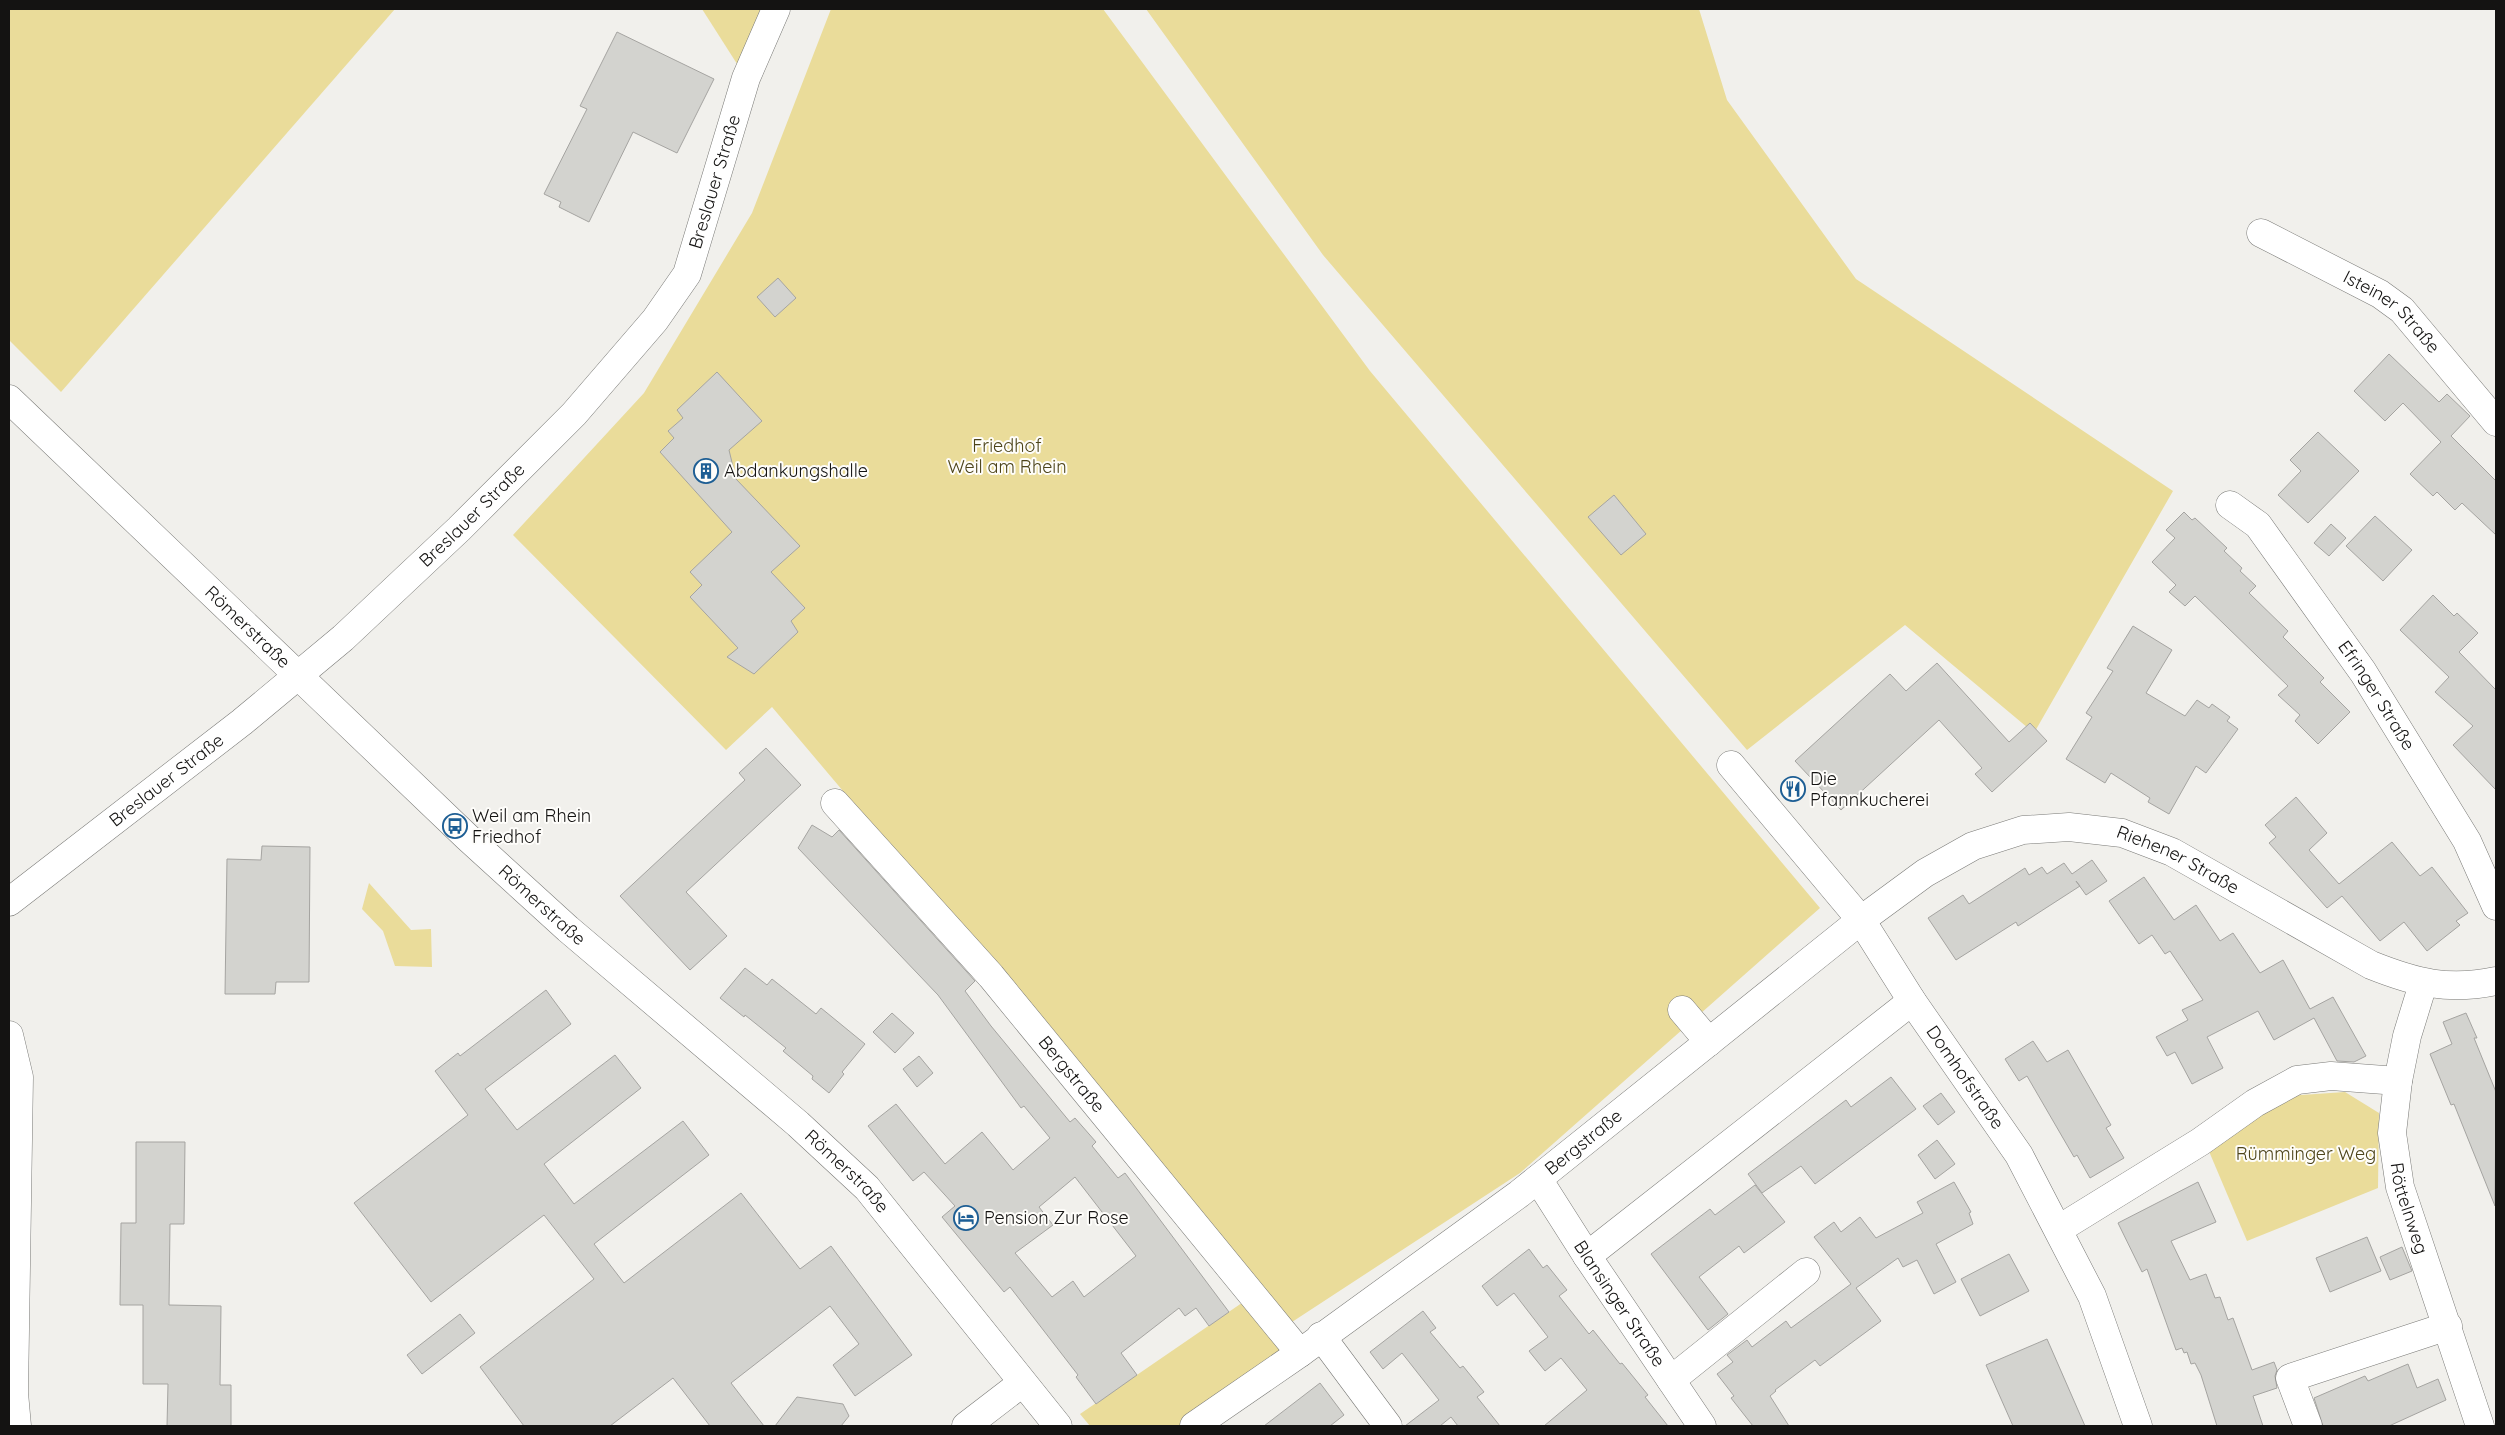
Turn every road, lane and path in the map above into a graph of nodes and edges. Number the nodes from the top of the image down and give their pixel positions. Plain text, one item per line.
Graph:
1 (776, 9) edge
2 (2261, 233) dead end
3 (9, 399) edge
4 (2496, 422) edge
5 (2230, 505) dead end
6 (298, 675) junction
7 (1731, 765) dead end
8 (835, 803) dead end
9 (9, 902) edge
10 (2496, 906) edge
11 (1861, 920) junction
12 (2496, 981) edge
13 (2423, 984) junction
14 (1912, 1000) junction
15 (1682, 1010) dead end
16 (9, 1034) edge
17 (1709, 1042) junction
18 (2398, 1082) junction
19 (1538, 1179) junction
20 (2059, 1229) junction
21 (1587, 1256) junction
22 (1806, 1272) dead end
23 (2448, 1326) junction
24 (1321, 1336) junction
25 (1300, 1353) junction
26 (1671, 1380) junction
27 (1022, 1384) junction
28 (17, 1426) edge
29 (966, 1426) edge
30 (1058, 1426) edge
31 (1194, 1426) edge
32 (1388, 1426) edge
33 (1702, 1426) edge
34 (2138, 1426) edge
35 (2308, 1426) edge
36 (2480, 1426) edge

1 - 6 street, Breslauer Straße
2 - 4 street, Isteiner Straße
3 - 6 street, Römerstraße
5 - 10 street, Efringer Straße
6 - 9 street, Breslauer Straße
6 - 27 street, Römerstraße
7 - 11 street, Domhofstraße
8 - 25 street, Bergstraße
11 - 13 street, Riehener Straße
11 - 14 street, Domhofstraße
11 - 17 street, Bergstraße
12 - 13 street, Riehener Straße
13 - 18 street, Röttelnweg
14 - 20 street, Domhofstraße
14 - 21 street
15 - 17 street
16 - 28 street
17 - 19 street, Bergstraße
18 - 20 street
18 - 23 street, Röttelnweg
19 - 21 street, Blansinger Straße
19 - 24 street, Bergstraße
20 - 34 street, Domhofstraße
21 - 26 street, Blansinger Straße
22 - 26 street
23 - 35 street
23 - 36 street, Röttelnweg
24 - 25 street, Bergstraße
24 - 32 street
25 - 31 street, Bergstraße
26 - 33 street, Blansinger Straße
27 - 29 street
27 - 30 street, Römerstraße

